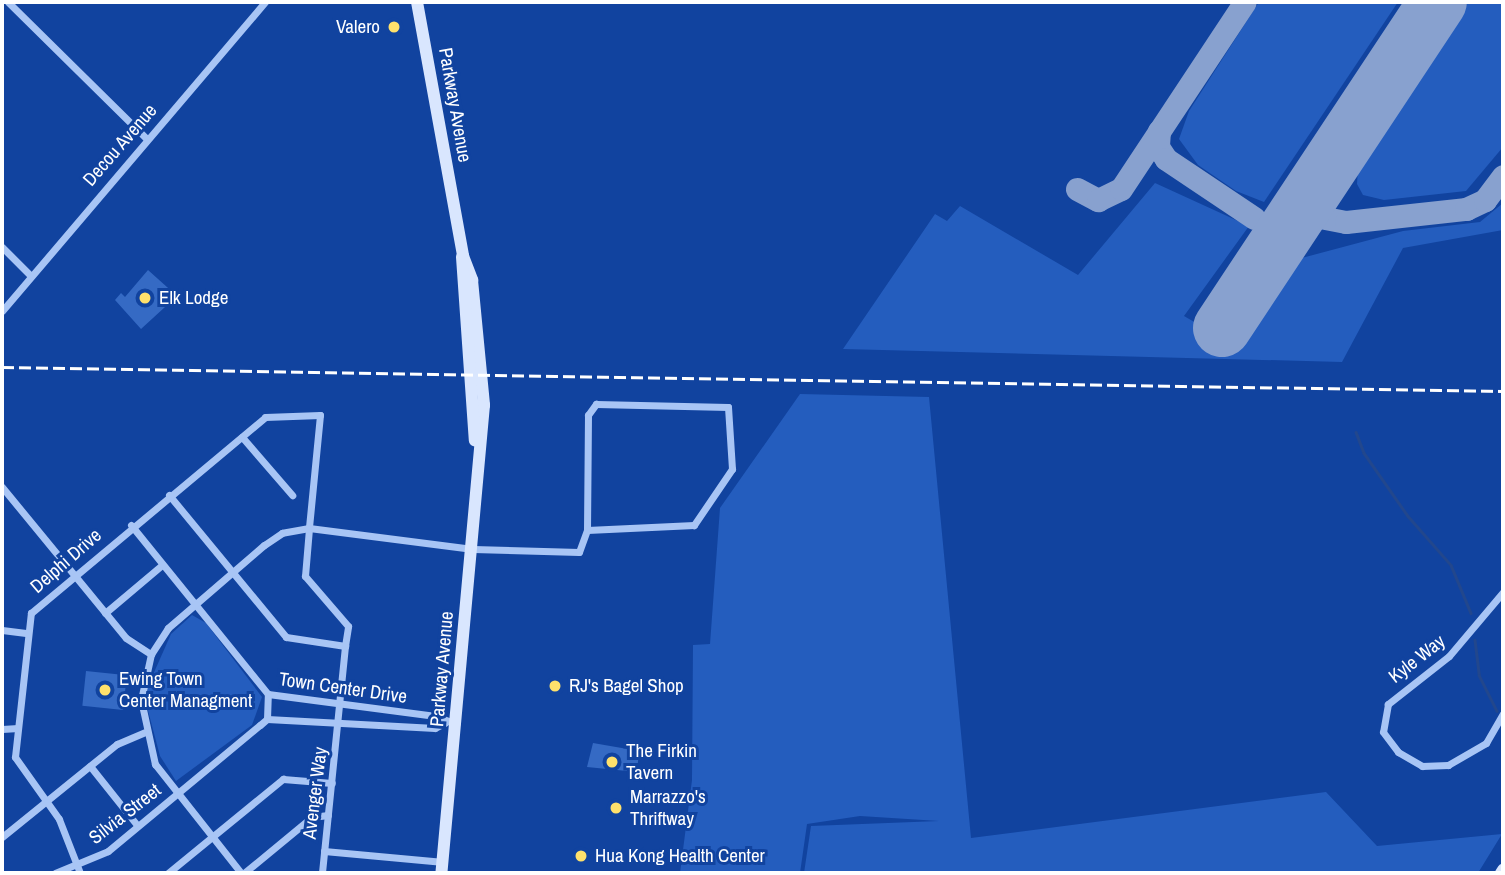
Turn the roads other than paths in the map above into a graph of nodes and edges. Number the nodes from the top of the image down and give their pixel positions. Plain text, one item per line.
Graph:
1 (8, 2) edge
2 (265, 2) edge
3 (417, 2) edge
4 (146, 138) junction
5 (2, 247) edge
6 (31, 276) junction
7 (2, 311) edge
8 (243, 437) junction
9 (2, 487) edge
10 (169, 495) junction
11 (292, 495) dead end
12 (131, 525) junction
13 (309, 528) junction
14 (587, 530) junction
15 (473, 549) junction
16 (162, 565) junction
17 (231, 571) junction
18 (71, 575) junction
19 (1503, 592) edge
20 (194, 602) junction
21 (105, 613) junction
22 (2, 629) edge
23 (28, 633) junction
24 (345, 646) junction
25 (151, 654) junction
26 (268, 694) junction
27 (341, 705) junction
28 (1503, 713) edge
29 (267, 719) junction
30 (339, 722) junction
31 (451, 724) junction
32 (18, 728) junction
33 (2, 729) edge
34 (145, 732) junction
35 (90, 766) junction
36 (332, 783) junction
37 (176, 794) junction
38 (46, 802) junction
39 (328, 815) junction
40 (137, 825) junction
41 (2, 838) edge
42 (211, 838) junction
43 (324, 851) junction
44 (77, 864) junction
45 (442, 867) edge
46 (55, 873) edge
47 (80, 873) edge
48 (168, 873) edge
49 (242, 873) edge
50 (322, 873) edge

1 - 4 street
2 - 4 street, Decou Avenue
3 - 15 main road, Parkway Avenue
4 - 6 street, Decou Avenue
5 - 6 street
6 - 7 street, Decou Avenue
8 - 10 street, Delphi Drive
8 - 11 street
8 - 13 street, Delphi Drive
9 - 18 street
10 - 12 street, Delphi Drive
10 - 17 street
12 - 16 street, Town Center Drive
12 - 18 street, Delphi Drive
13 - 15 street
13 - 17 street
13 - 24 street, Avenger Way
14 - 14 street
14 - 15 street
15 - 31 main road, Parkway Avenue
16 - 20 street, Town Center Drive
16 - 21 street
17 - 20 street
17 - 24 street
18 - 21 street
18 - 23 street, Delphi Drive
19 - 28 street, Kyle Way
20 - 25 street
20 - 26 street, Town Center Drive
21 - 25 street
22 - 23 street
23 - 32 street, Delphi Drive
24 - 27 street, Avenger Way
25 - 34 street
26 - 27 street, Town Center Drive
26 - 29 street
27 - 30 street, Avenger Way
27 - 31 street, Town Center Drive
29 - 30 street, Town Center Drive
29 - 37 street, Silvia Street
30 - 31 street, Town Center Drive
30 - 36 street, Avenger Way
31 - 45 main road, Parkway Avenue
32 - 33 street
32 - 38 street, Delphi Drive
34 - 35 street
34 - 37 street
35 - 38 street
35 - 40 street
36 - 39 street, Avenger Way
36 - 42 street
37 - 40 street, Silvia Street
37 - 42 street
38 - 41 street
38 - 44 street, Delphi Drive
39 - 43 street, Avenger Way
39 - 49 street
40 - 44 street, Silvia Street
42 - 48 street
42 - 49 street
43 - 45 street, Avenger Way
43 - 50 street
44 - 46 street, Silvia Street
44 - 47 street, Delphi Drive

